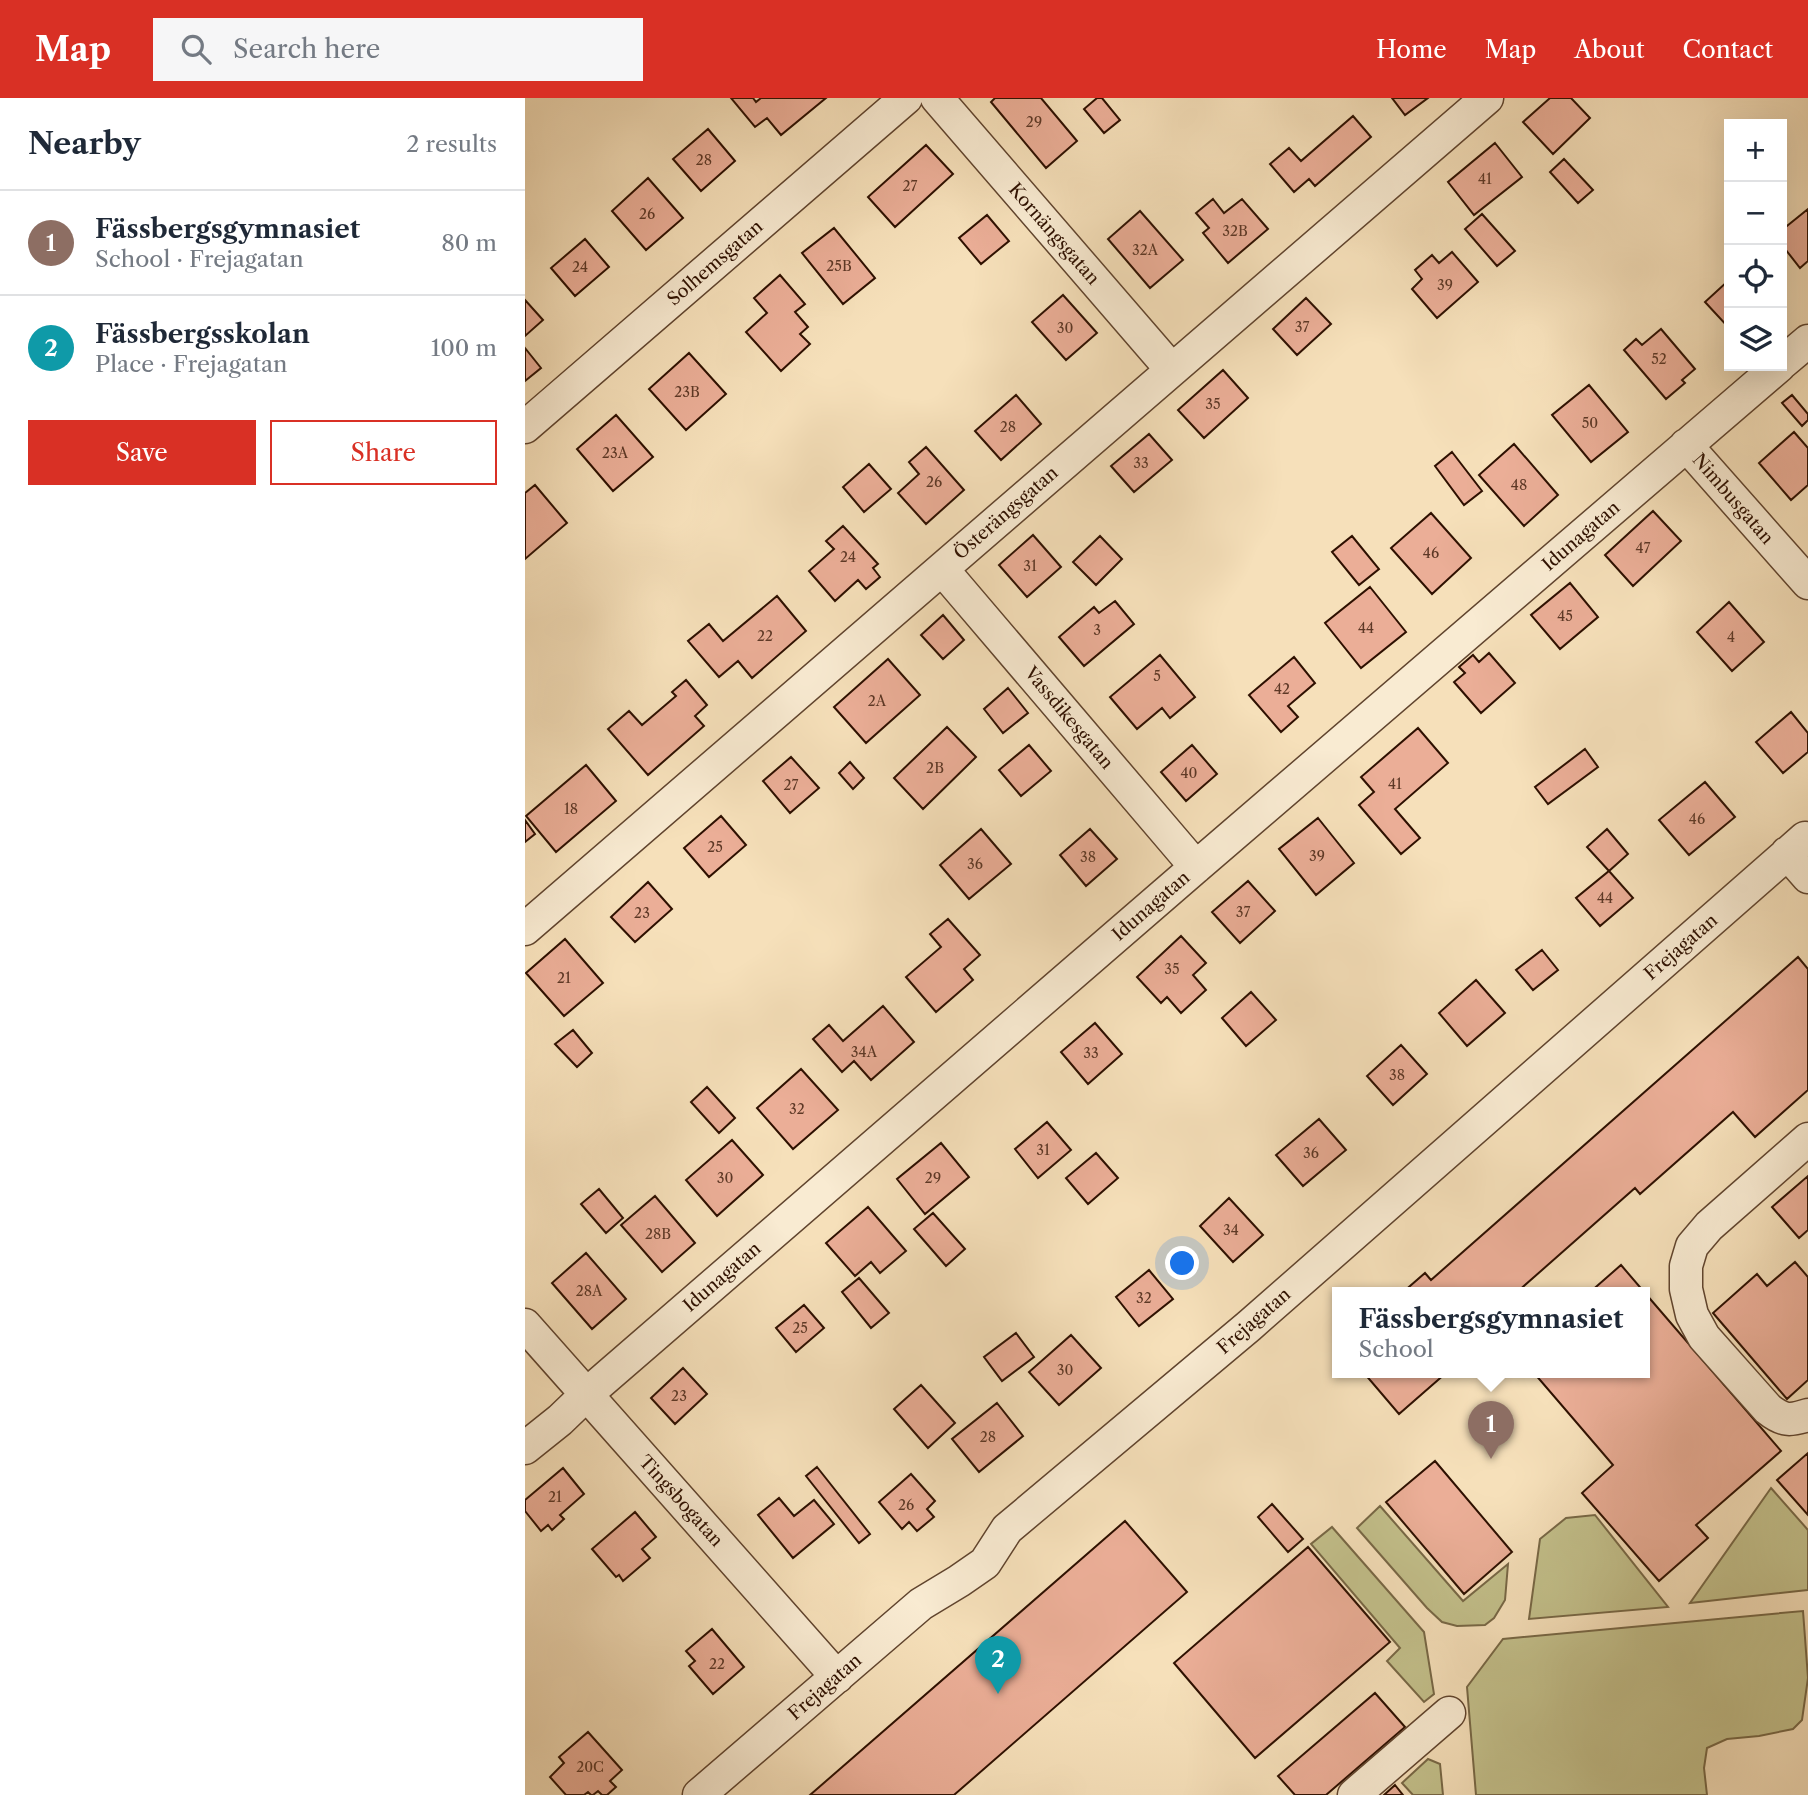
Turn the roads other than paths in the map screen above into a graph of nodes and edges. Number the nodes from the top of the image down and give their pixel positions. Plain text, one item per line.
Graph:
1 (937, 98) edge
2 (1487, 98) edge
3 (888, 104) edge
4 (1808, 341) edge
5 (1787, 358) edge
6 (1172, 370) junction
7 (1772, 371) edge
8 (525, 428) edge
9 (1686, 445) junction
10 (941, 569) junction
11 (1808, 583) edge
12 (1196, 867) junction
13 (1808, 877) edge
14 (525, 929) edge
15 (1808, 1139) edge
16 (525, 1325) edge
17 (587, 1394) junction
18 (1808, 1415) edge
19 (525, 1448) edge
20 (837, 1676) junction
21 (1449, 1713) dead end
22 (699, 1795) edge
23 (1354, 1795) edge

1 - 6 street, Kornängsgatan
2 - 6 street, Österängsgatan
3 - 8 street, Solhemsgatan
4 - 5 street, Idunagatan
6 - 10 street, Österängsgatan
7 - 9 street, Idunagatan
9 - 11 street, Nimbusgatan
9 - 12 street, Idunagatan
10 - 12 street, Vassdikesgatan
10 - 14 street, Österängsgatan
12 - 17 street, Idunagatan
13 - 20 street, Frejagatan
15 - 18 street
16 - 17 street, Tingsbogatan
17 - 19 street, Idunagatan
17 - 20 street, Tingsbogatan
20 - 22 street, Frejagatan
21 - 23 street

